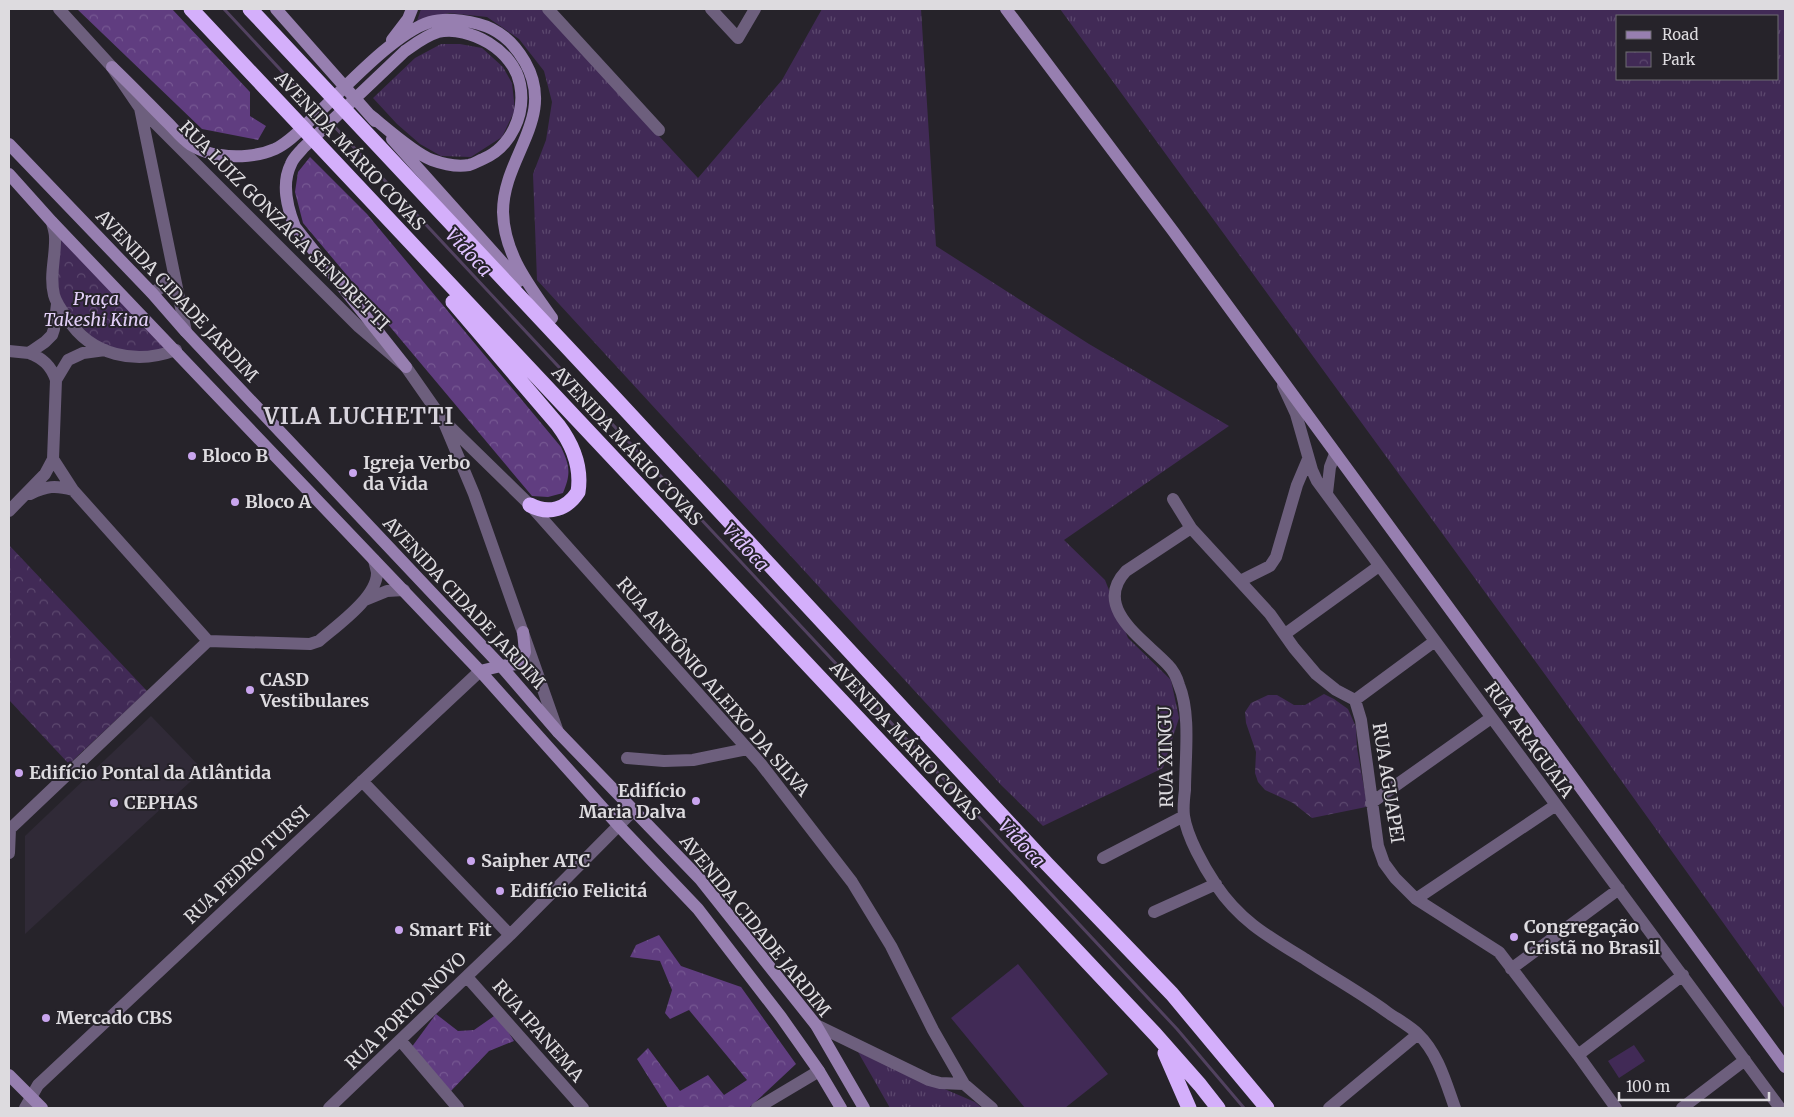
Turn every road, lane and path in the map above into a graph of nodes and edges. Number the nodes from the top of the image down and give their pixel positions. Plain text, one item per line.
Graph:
1 (59, 9) edge
2 (191, 9) edge
3 (250, 9) edge
4 (276, 9) edge
5 (412, 9) edge
6 (548, 9) edge
7 (711, 9) edge
8 (755, 9) edge
9 (1006, 9) edge
10 (382, 54) junction
11 (112, 67) junction
12 (140, 108) junction
13 (370, 115) junction
14 (659, 130) dead end
15 (9, 144) edge
16 (9, 174) edge
17 (52, 222) junction
18 (416, 250) junction
19 (174, 275) junction
20 (152, 293) junction
21 (58, 304) junction
22 (552, 318) junction
23 (186, 332) junction
24 (105, 350) junction
25 (176, 350) junction
26 (9, 351) edge
27 (29, 353) junction
28 (406, 367) junction
29 (1279, 377) junction
30 (56, 380) junction
31 (612, 395) junction
32 (443, 420) junction
33 (1335, 454) junction
34 (1308, 458) junction
35 (53, 459) junction
36 (73, 490) junction
37 (1327, 493) junction
38 (21, 499) junction
39 (1173, 499) dead end
40 (530, 505) junction
41 (9, 511) edge
42 (1192, 528) junction
43 (374, 560) junction
44 (1379, 566) junction
45 (1240, 581) junction
46 (404, 590) junction
47 (364, 600) junction
48 (523, 632) junction
49 (1285, 634) junction
50 (208, 641) junction
51 (1435, 641) junction
52 (501, 666) junction
53 (480, 671) junction
54 (1355, 700) junction
55 (1491, 718) junction
56 (558, 732) junction
57 (747, 749) junction
58 (627, 758) dead end
59 (362, 781) junction
60 (1371, 803) junction
61 (1556, 805) junction
62 (634, 811) junction
63 (1184, 816) junction
64 (618, 825) junction
65 (9, 828) edge
66 (9, 853) edge
67 (1103, 858) dead end
68 (1216, 884) junction
69 (1619, 889) junction
70 (1416, 898) junction
71 (1154, 912) dead end
72 (510, 935) junction
73 (1511, 968) junction
74 (1683, 975) junction
75 (467, 977) junction
76 (816, 1025) junction
77 (1156, 1034) junction
78 (1418, 1034) junction
79 (400, 1040) junction
80 (1578, 1055) junction
81 (1744, 1060) junction
82 (1785, 1067) edge
83 (819, 1072) junction
84 (9, 1075) edge
85 (964, 1084) junction
86 (38, 1085) junction
87 (14, 1086) edge
88 (28, 1102) edge
89 (334, 1106) edge
90 (42, 1108) edge
91 (458, 1108) edge
92 (583, 1108) edge
93 (757, 1108) edge
94 (841, 1108) edge
95 (864, 1108) edge
96 (992, 1108) edge
97 (1189, 1108) edge
98 (1218, 1108) edge
99 (1267, 1108) edge
100 (1330, 1108) edge
101 (1454, 1108) edge
102 (1616, 1108) edge
103 (1682, 1108) edge
104 (1780, 1108) edge

1 - 11 street
2 - 18 highway, AVENIDA MÁRIO COVAS
3 - 31 highway, AVENIDA MÁRIO COVAS
4 - 13 main road
5 - 10 main road
6 - 14 street
7 - 8 street
9 - 29 main road
10 - 11 main road
10 - 22 main road
11 - 12 street
12 - 19 street
12 - 28 street, RUA LUIZ GONZAGA SENDRETTI
13 - 22 main road
13 - 28 main road
15 - 20 main road, AVENIDA CIDADE JARDIM
16 - 17 main road, AVENIDA CIDADE JARDIM
17 - 21 street
17 - 25 main road, AVENIDA CIDADE JARDIM
18 - 40 highway
18 - 77 highway, AVENIDA MÁRIO COVAS
19 - 20 street
19 - 23 street
20 - 23 main road, AVENIDA CIDADE JARDIM
21 - 24 street
21 - 27 street
22 - 31 highway
23 - 52 main road, AVENIDA CIDADE JARDIM
24 - 25 street
24 - 30 street
25 - 43 main road, AVENIDA CIDADE JARDIM
26 - 27 street
27 - 30 street
28 - 32 street, RUA LUIZ GONZAGA SENDRETTI
29 - 33 main road
29 - 34 street, RUA ARAGUAIA
30 - 35 street
31 - 99 highway, AVENIDA MÁRIO COVAS
32 - 40 street, RUA ANTÔNIO ALEIXO DA SILVA
32 - 48 street
33 - 37 street
33 - 82 main road
34 - 37 street, RUA ARAGUAIA
34 - 45 street
35 - 36 street
35 - 38 street
36 - 38 street
36 - 50 street
37 - 44 street, RUA ARAGUAIA
38 - 41 street
39 - 42 street
40 - 57 street, RUA ANTÔNIO ALEIXO DA SILVA
42 - 45 street
42 - 63 street, RUA XINGU
43 - 46 main road, AVENIDA CIDADE JARDIM
43 - 47 street
44 - 49 street
44 - 51 street, RUA ARAGUAIA
45 - 49 street
46 - 47 street
46 - 53 main road, AVENIDA CIDADE JARDIM
47 - 50 street
48 - 52 main road
48 - 56 street
49 - 54 street
50 - 65 street
51 - 54 street
51 - 55 street, RUA ARAGUAIA
52 - 53 main road
52 - 56 main road, AVENIDA CIDADE JARDIM
53 - 59 street, RUA PEDRO TURSI
53 - 64 main road, AVENIDA CIDADE JARDIM
54 - 60 street, RUA AGUAPEI
55 - 60 street
55 - 61 street, RUA ARAGUAIA
56 - 62 main road, AVENIDA CIDADE JARDIM
57 - 58 street
57 - 85 street, RUA ANTÔNIO ALEIXO DA SILVA
59 - 72 street
59 - 86 street, RUA PEDRO TURSI
60 - 70 street, RUA AGUAPEI
61 - 69 street, RUA ARAGUAIA
61 - 70 street
62 - 64 street, RUA PORTO NOVO
62 - 76 main road, AVENIDA CIDADE JARDIM
63 - 67 street
63 - 68 street, RUA XINGU
64 - 72 street, RUA PORTO NOVO
64 - 83 main road, AVENIDA CIDADE JARDIM
65 - 66 street
68 - 71 street
68 - 78 street, RUA XINGU
69 - 73 street
69 - 74 street, RUA ARAGUAIA
70 - 73 street, RUA AGUAPEI
72 - 75 street, RUA PORTO NOVO
73 - 80 street, RUA AGUAPEI
74 - 80 street
74 - 81 street, RUA ARAGUAIA
75 - 79 street, RUA PORTO NOVO
75 - 92 street, RUA IPANEMA
76 - 85 street
76 - 95 main road, AVENIDA CIDADE JARDIM
77 - 97 highway
77 - 98 highway, AVENIDA MÁRIO COVAS
78 - 100 street
78 - 101 street, RUA XINGU
79 - 89 street, RUA PORTO NOVO
79 - 91 street
80 - 102 street, RUA AGUAPEI
81 - 103 street
81 - 104 street, RUA ARAGUAIA
83 - 93 street
83 - 94 main road, AVENIDA CIDADE JARDIM
84 - 87 main road
85 - 96 street
86 - 87 street
86 - 88 street, RUA PEDRO TURSI
87 - 88 main road
88 - 90 main road

